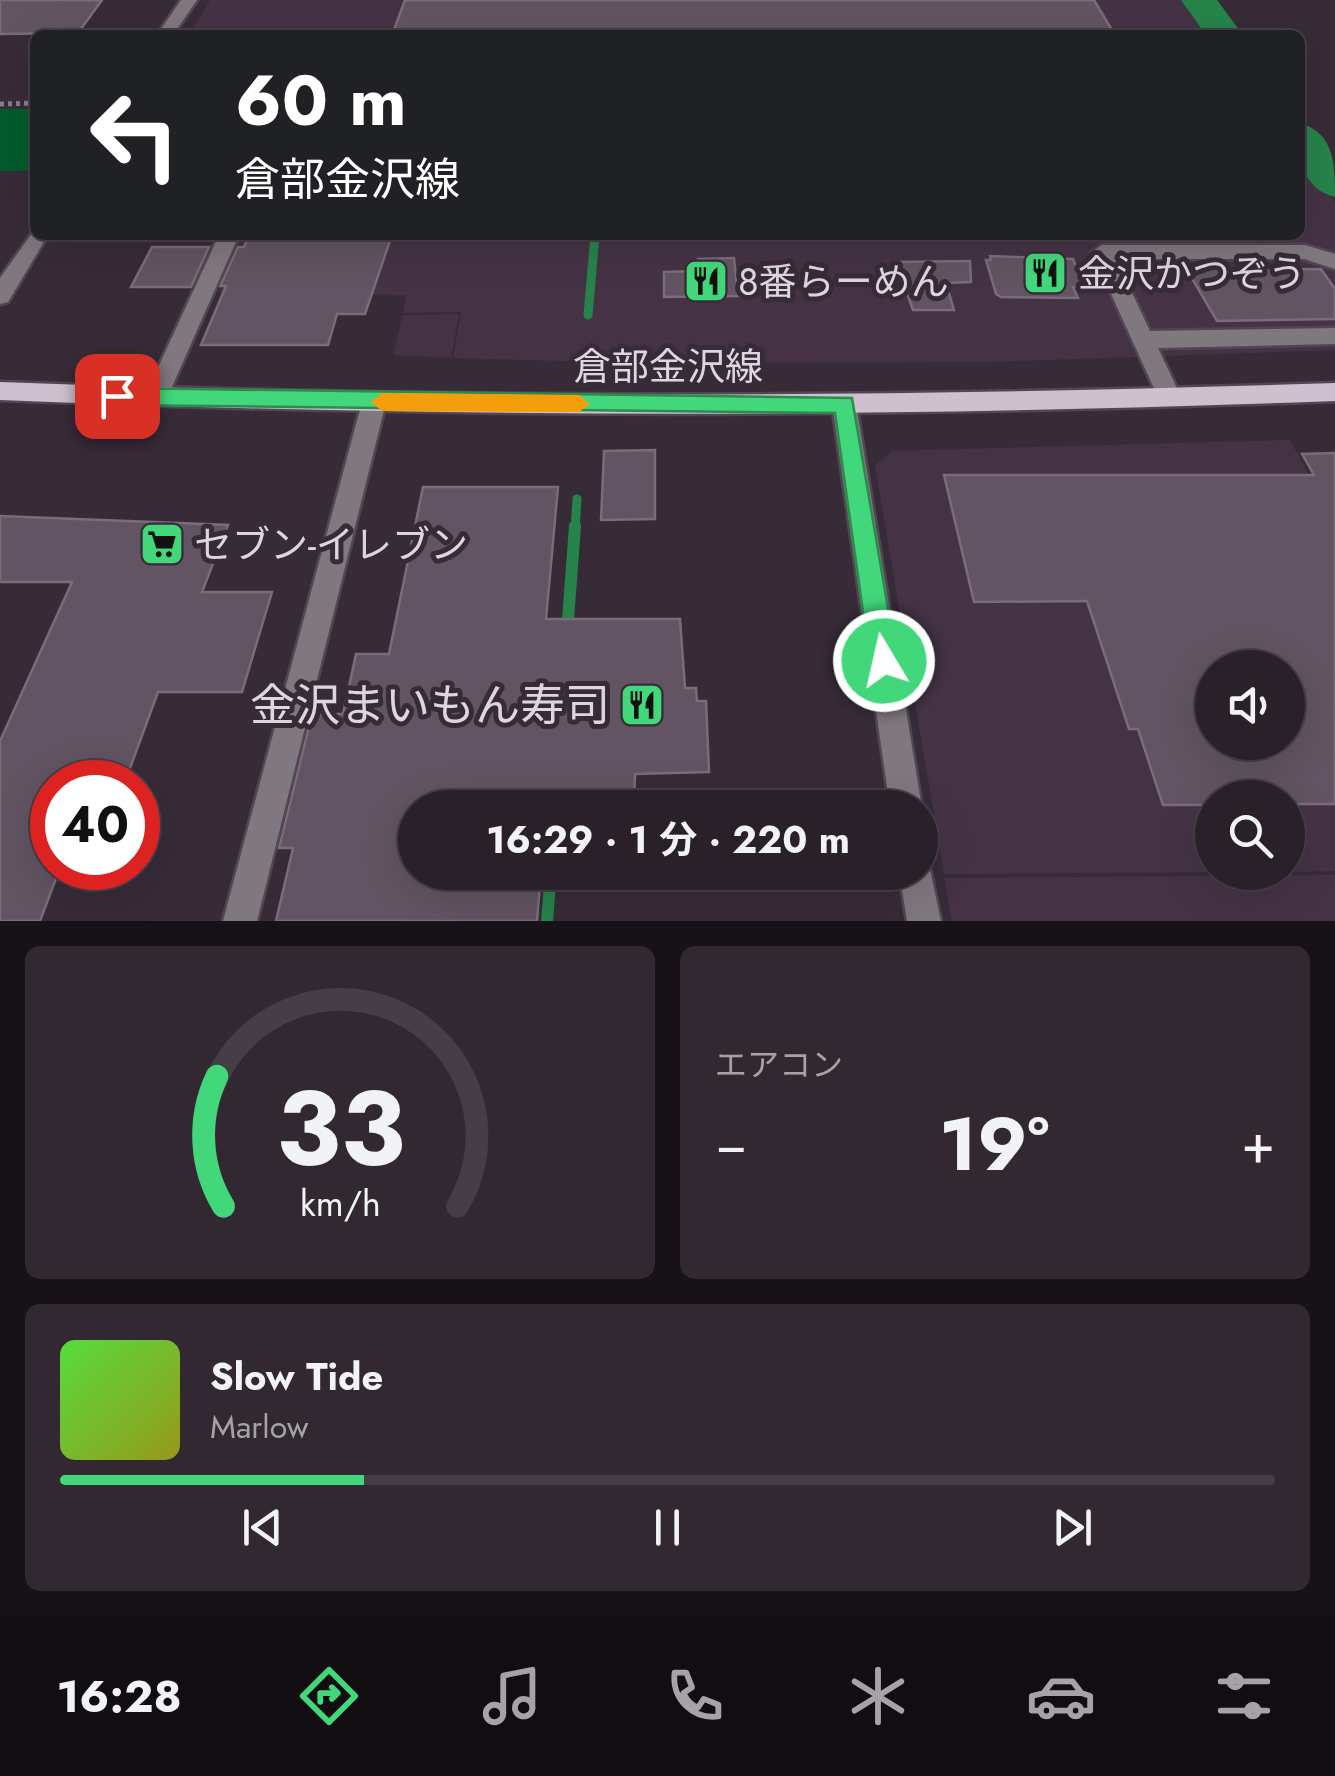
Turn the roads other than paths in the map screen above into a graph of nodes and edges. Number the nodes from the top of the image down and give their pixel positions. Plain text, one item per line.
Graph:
1 (189, 0) edge
2 (169, 30) edge
3 (35, 240) edge
4 (227, 240) edge
5 (1335, 262) edge
6 (0, 296) edge
7 (1335, 336) edge
8 (1143, 340) junction
9 (0, 391) edge
10 (1335, 392) edge
11 (156, 398) junction
12 (1170, 399) junction
13 (374, 402) junction
14 (844, 404) junction
15 (903, 790) edge
16 (919, 890) edge
17 (240, 921) edge
18 (924, 921) edge

1 - 2 street
3 - 6 street
4 - 11 street
5 - 8 street
7 - 8 street
8 - 12 street
9 - 11 main road, 倉部金沢線
10 - 12 main road, 倉部金沢線
11 - 13 main road, 倉部金沢線
12 - 14 main road, 倉部金沢線
13 - 14 main road, 倉部金沢線
13 - 17 street
14 - 15 street
16 - 18 street

